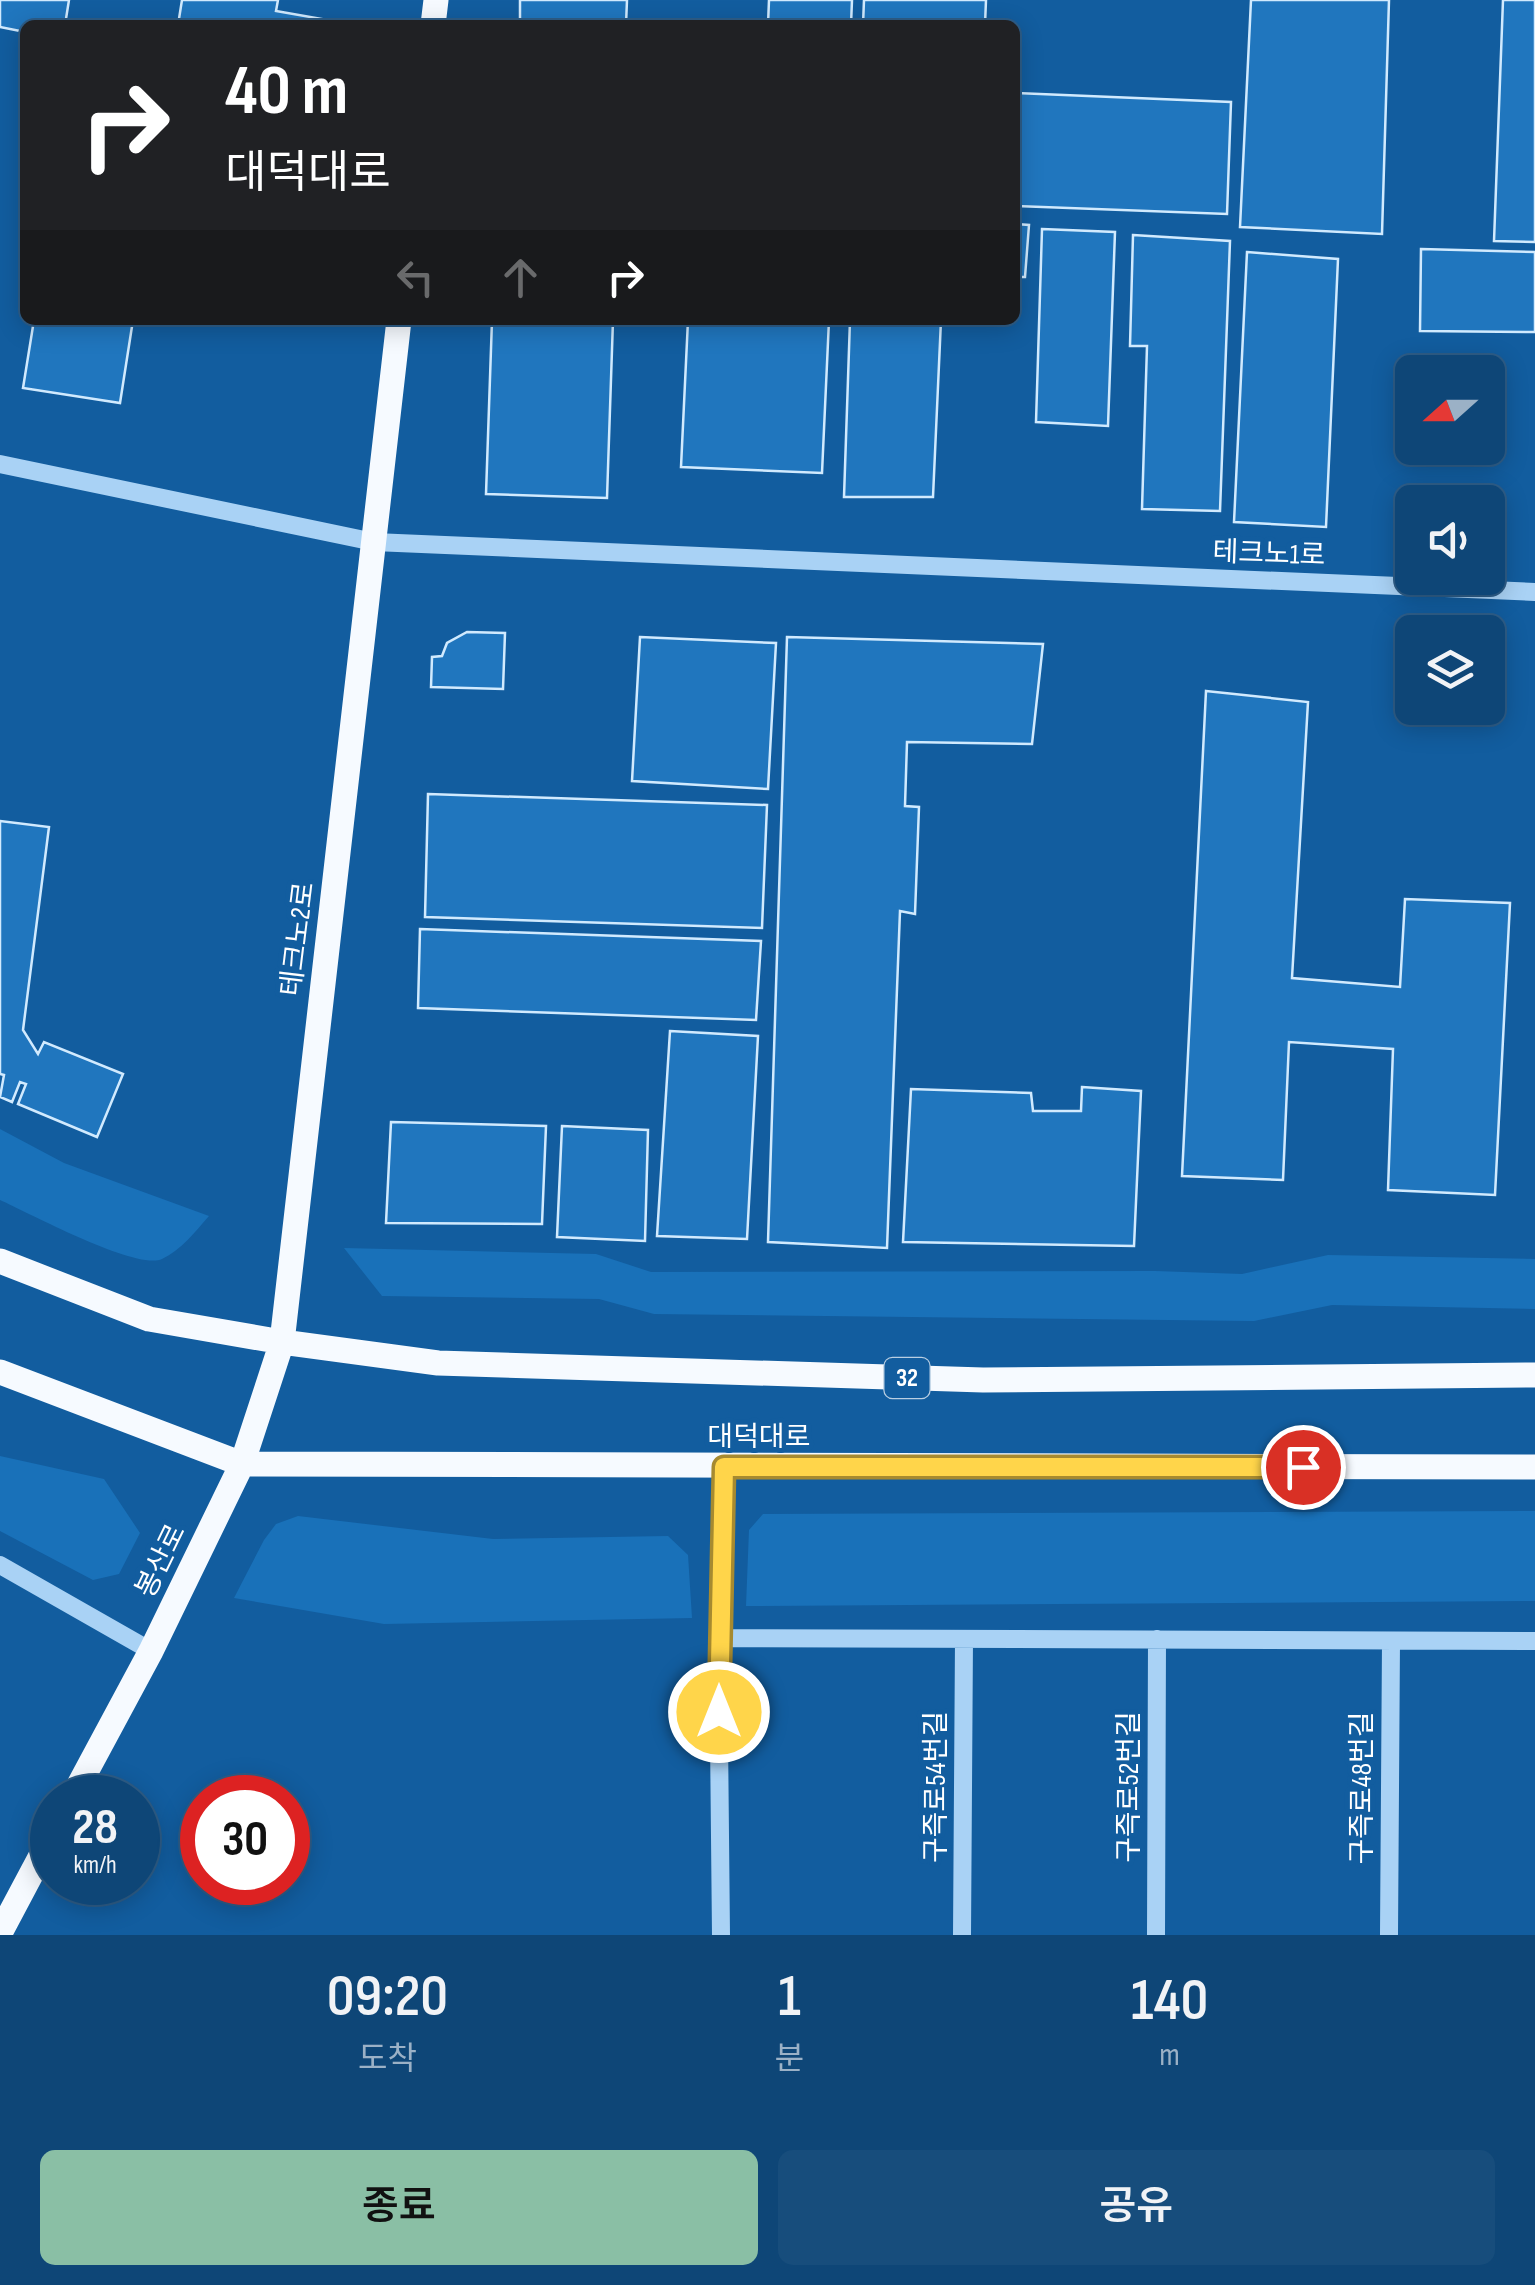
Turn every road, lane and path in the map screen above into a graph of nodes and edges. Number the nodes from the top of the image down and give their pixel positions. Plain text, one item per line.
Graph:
1 (398, 325) edge
2 (0, 464) edge
3 (374, 542) junction
4 (1535, 592) edge
5 (0, 1261) edge
6 (282, 1342) junction
7 (0, 1372) edge
8 (1535, 1375) edge
9 (242, 1464) junction
10 (724, 1467) junction
11 (1535, 1467) edge
12 (0, 1565) edge
13 (718, 1638) junction
14 (964, 1638) junction
15 (1157, 1640) junction
16 (1391, 1640) junction
17 (1535, 1641) edge
18 (151, 1650) junction
19 (84, 1775) edge
20 (30, 1876) edge
21 (0, 1933) edge
22 (722, 1935) edge
23 (962, 1935) edge
24 (1156, 1935) edge
25 (1389, 1935) edge

1 - 3 main road, 테크노2로
2 - 3 street
3 - 4 street, 테크노1로
3 - 6 main road, 테크노2로
5 - 6 main road, 32
6 - 8 main road, 32
6 - 9 main road, 봉산로
7 - 9 main road, 대덕대로
9 - 10 main road, 대덕대로
9 - 18 main road, 봉산로
10 - 11 main road, 대덕대로
10 - 13 street
12 - 18 street
13 - 14 street
13 - 22 street
14 - 15 street
14 - 23 street, 구즉로54번길
15 - 16 street
15 - 24 street, 구즉로52번길
16 - 17 street
16 - 25 street, 구즉로48번길
18 - 19 main road, 봉산로
20 - 21 main road

